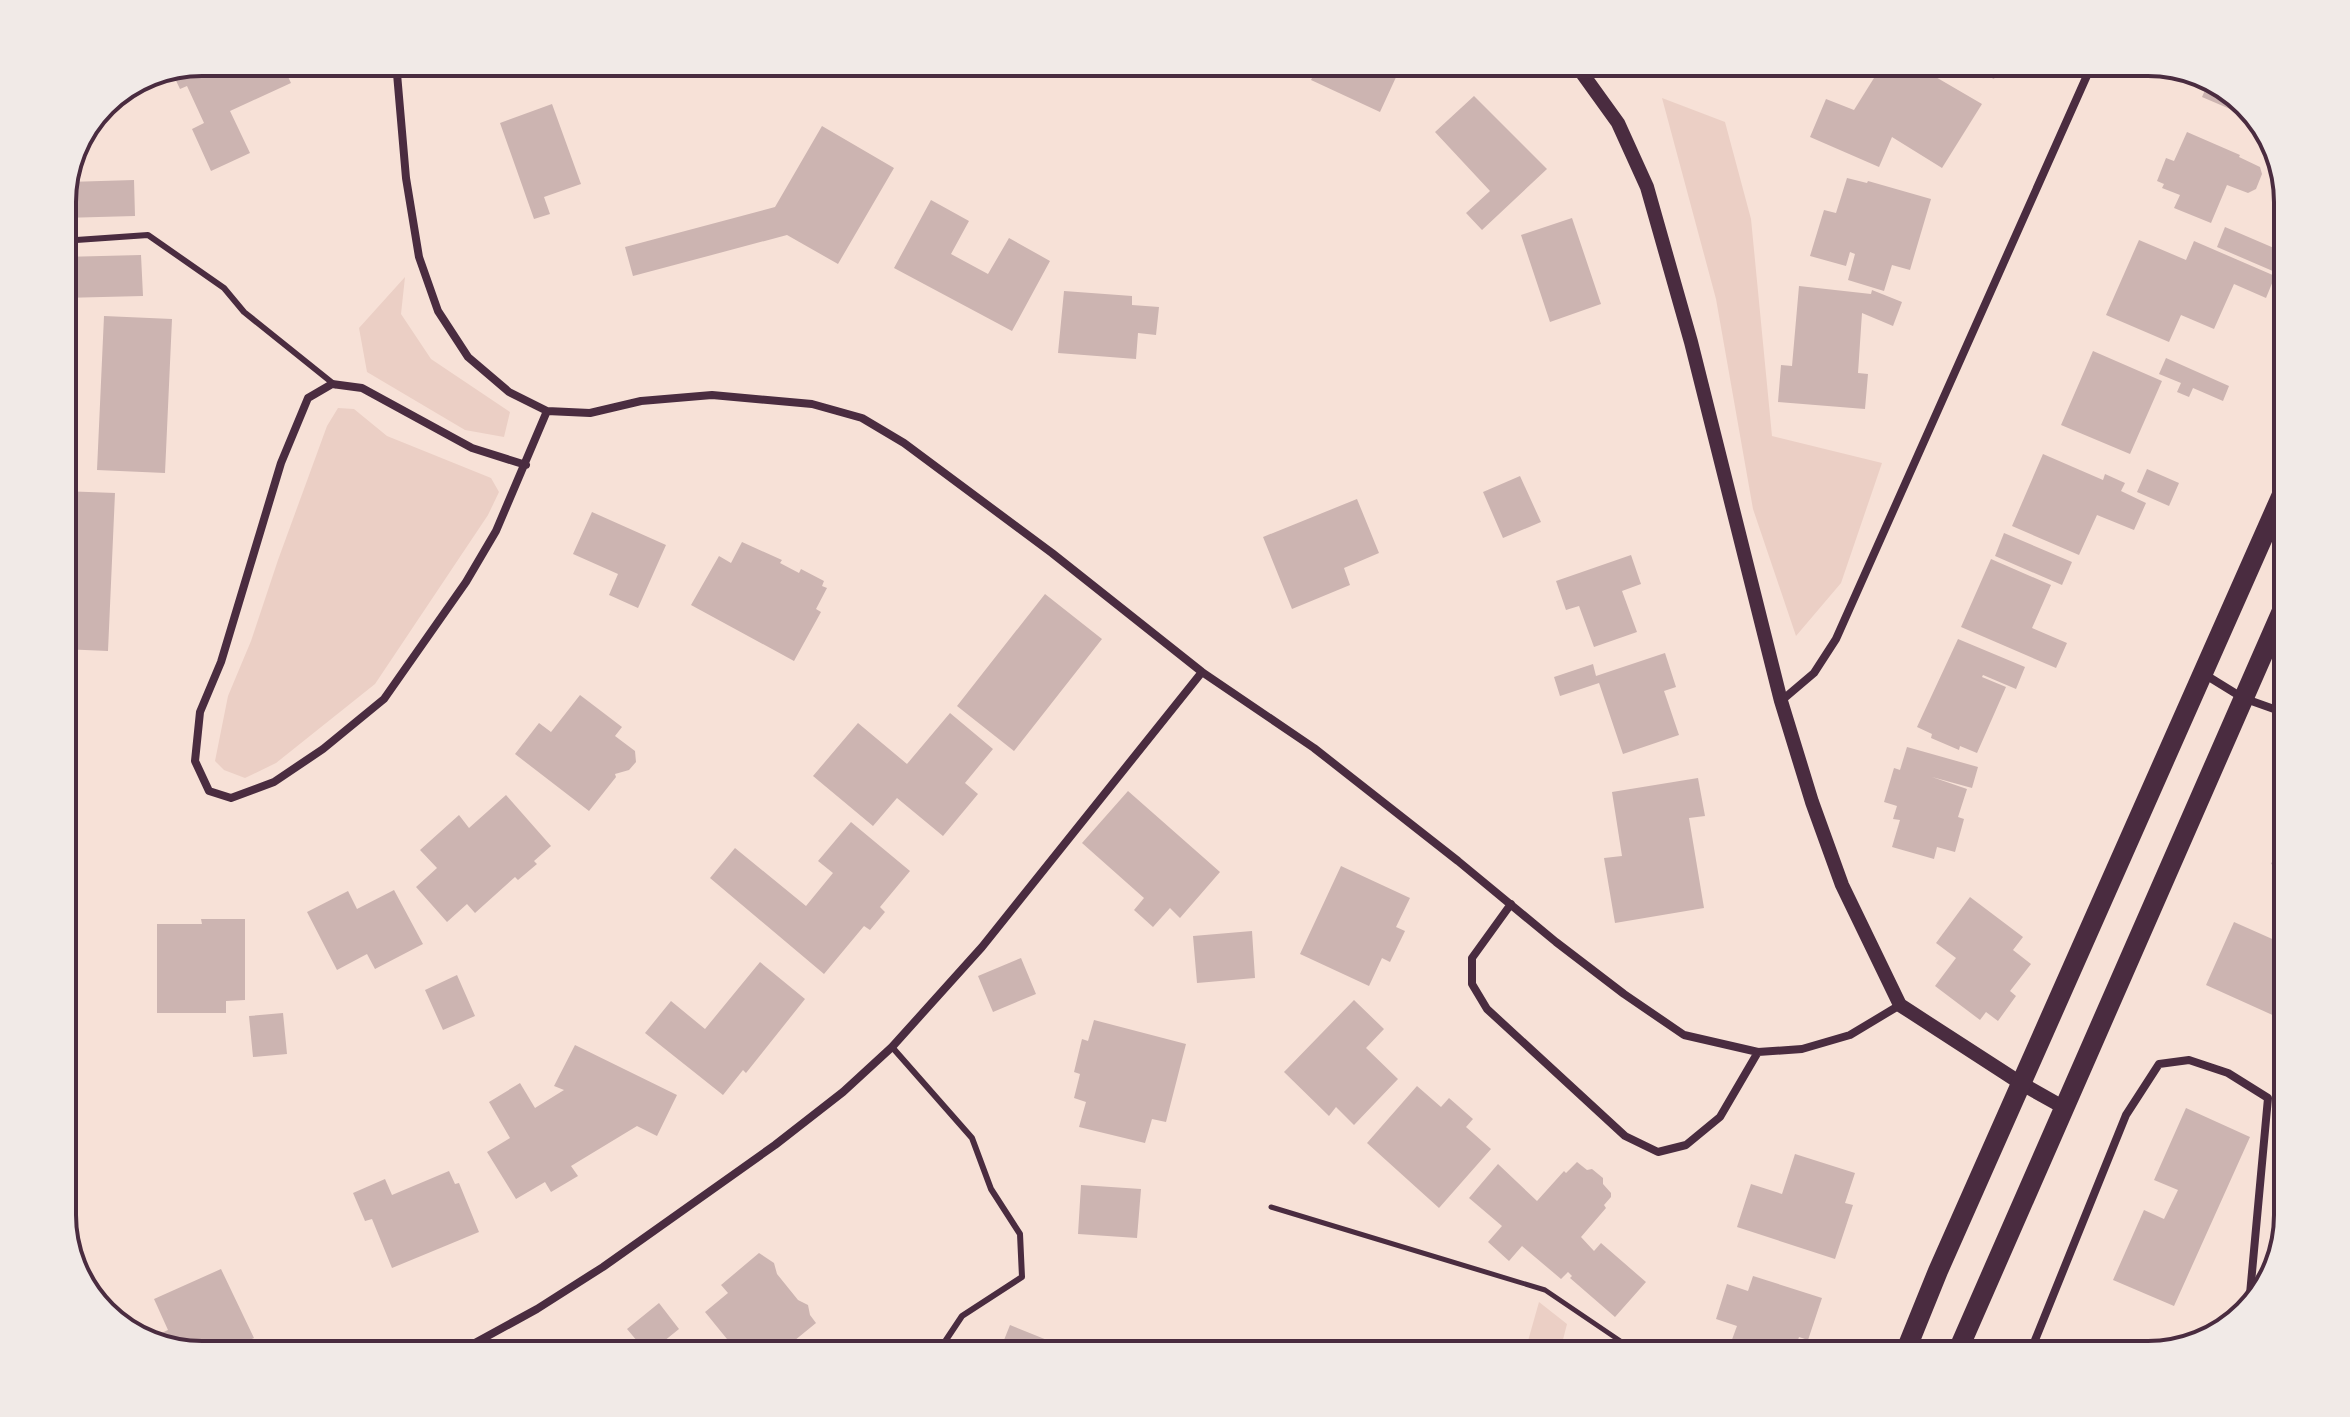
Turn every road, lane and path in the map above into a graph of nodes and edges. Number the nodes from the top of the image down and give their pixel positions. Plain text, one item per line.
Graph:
1 (397, 76) edge
2 (1584, 76) edge
3 (2087, 76) edge
4 (76, 240) edge
5 (335, 385) junction
6 (547, 411) junction
7 (526, 465) junction
8 (2274, 513) edge
9 (2274, 628) edge
10 (1202, 672) junction
11 (2203, 674) junction
12 (2243, 698) junction
13 (1781, 701) junction
14 (2274, 709) edge
15 (1511, 904) junction
16 (1900, 1005) junction
17 (892, 1047) junction
18 (1758, 1052) junction
19 (2022, 1084) junction
20 (2063, 1107) junction
21 (1271, 1207) dead end
22 (2251, 1288) edge
23 (479, 1341) edge
24 (945, 1341) edge
25 (1620, 1341) edge
26 (1910, 1341) edge
27 (1962, 1341) edge
28 (2035, 1341) edge

1 - 6 street
2 - 13 street
3 - 13 street
4 - 5 lane
5 - 7 street
5 - 7 street
6 - 7 street
6 - 10 street
8 - 11 main road
9 - 12 main road
10 - 15 street
10 - 17 street
11 - 12 street
11 - 19 main road
12 - 14 street
12 - 20 main road
13 - 16 street
15 - 18 street
15 - 18 street
16 - 18 street
16 - 19 street
17 - 23 street
17 - 24 lane
19 - 20 street
19 - 26 main road
20 - 27 main road
21 - 25 path
22 - 28 street

